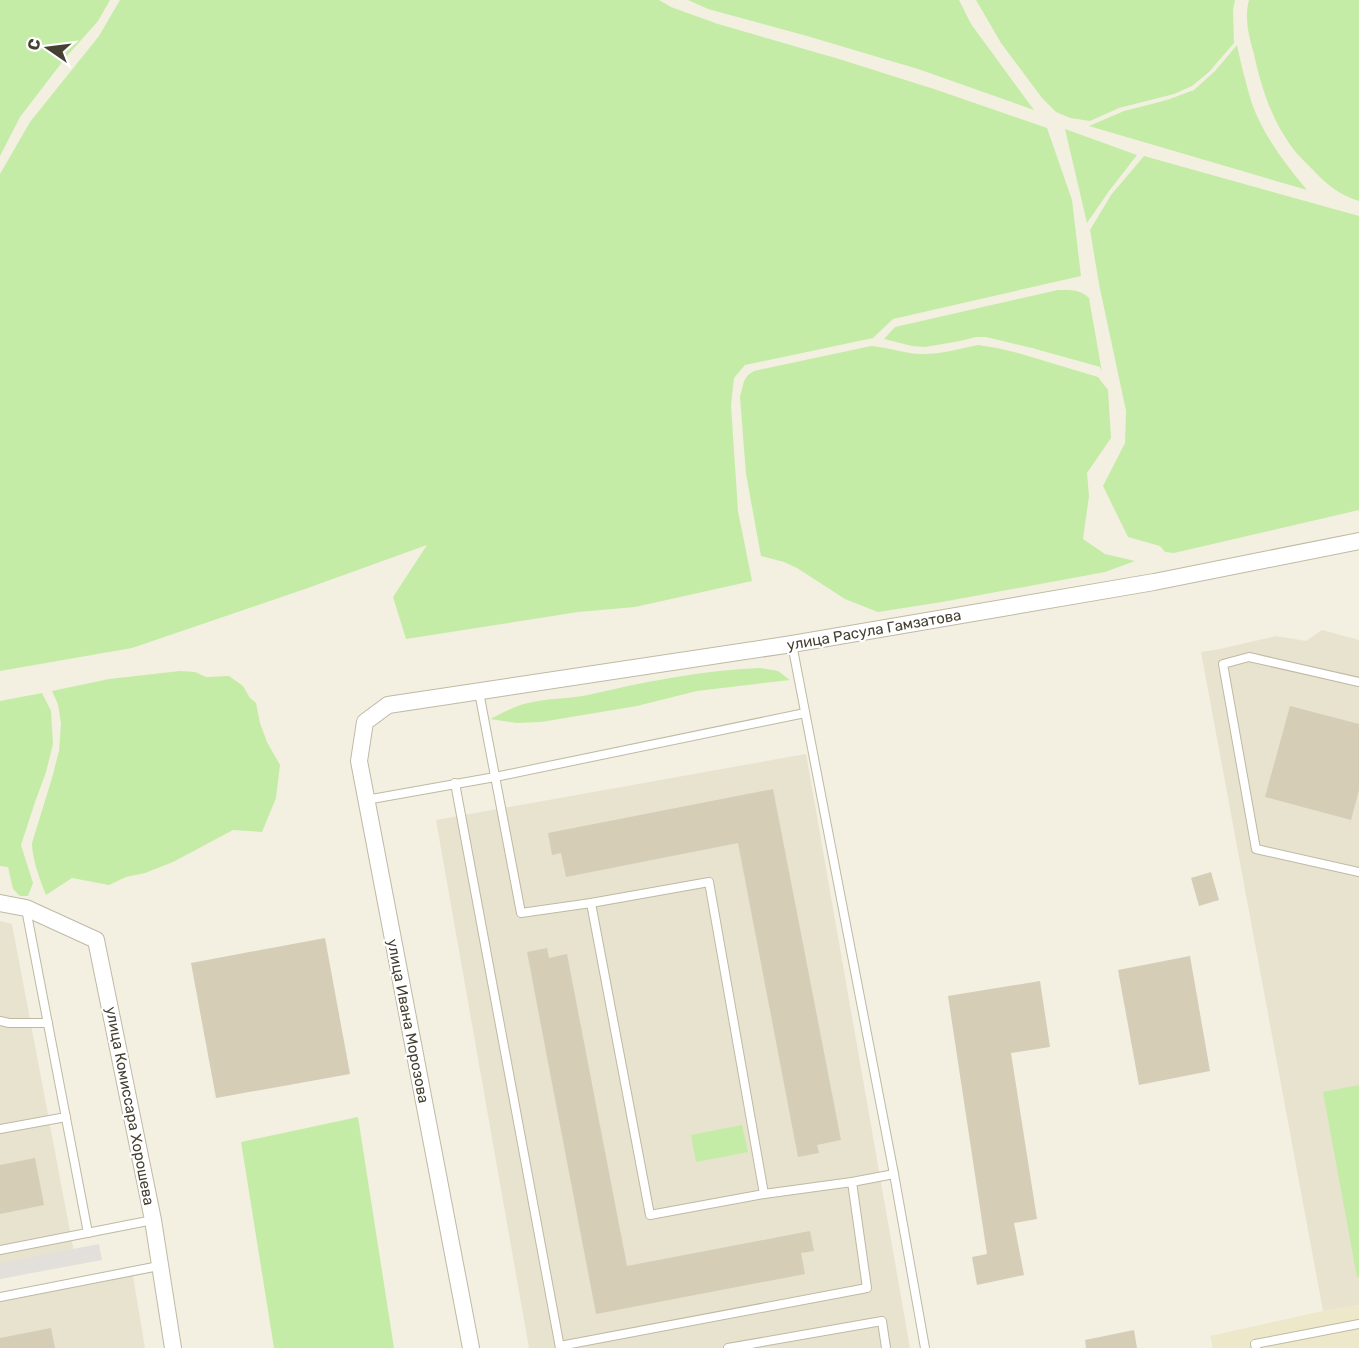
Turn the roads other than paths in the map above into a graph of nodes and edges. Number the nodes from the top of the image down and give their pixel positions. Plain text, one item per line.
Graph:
1 (1359, 541) edge
2 (792, 644) junction
3 (1359, 682) edge
4 (479, 692) junction
5 (388, 705) joint
6 (805, 713) junction
7 (495, 777) junction
8 (455, 783) junction
9 (366, 800) junction
10 (1359, 872) edge
11 (0, 903) edge
12 (591, 903) junction
13 (26, 908) junction
14 (0, 1021) edge
15 (48, 1023) junction
16 (66, 1117) junction
17 (0, 1130) edge
18 (894, 1174) junction
19 (852, 1182) junction
20 (764, 1194) junction
21 (153, 1220) junction
22 (88, 1233) junction
23 (0, 1250) edge
24 (159, 1266) junction
25 (0, 1297) edge
26 (1359, 1324) edge
27 (560, 1347) edge
28 (173, 1348) edge
29 (471, 1348) edge
30 (728, 1348) edge
31 (886, 1348) edge
32 (925, 1348) edge
33 (1256, 1348) edge

1 - 2 street, улица Расула Гамзатова
2 - 4 street, улица Расула Гамзатова
2 - 6 lane
3 - 10 lane
4 - 5 street, улица Расула Гамзатова
4 - 7 lane
5 - 9 street, улица Ивана Морозова
6 - 7 lane
6 - 18 lane
7 - 8 lane
7 - 12 lane
8 - 9 lane
8 - 27 lane
9 - 29 street, улица Ивана Морозова
11 - 13 street
12 - 20 lane
12 - 20 lane
13 - 15 lane
13 - 21 street, улица Комиссара Хорошева
14 - 15 lane
15 - 16 lane
16 - 17 lane
16 - 22 lane
18 - 19 lane
18 - 32 lane
19 - 20 lane
19 - 27 lane
21 - 22 lane
21 - 24 street, улица Комиссара Хорошева
22 - 23 lane
24 - 25 lane
24 - 28 street, улица Комиссара Хорошева
26 - 33 lane
30 - 31 lane

